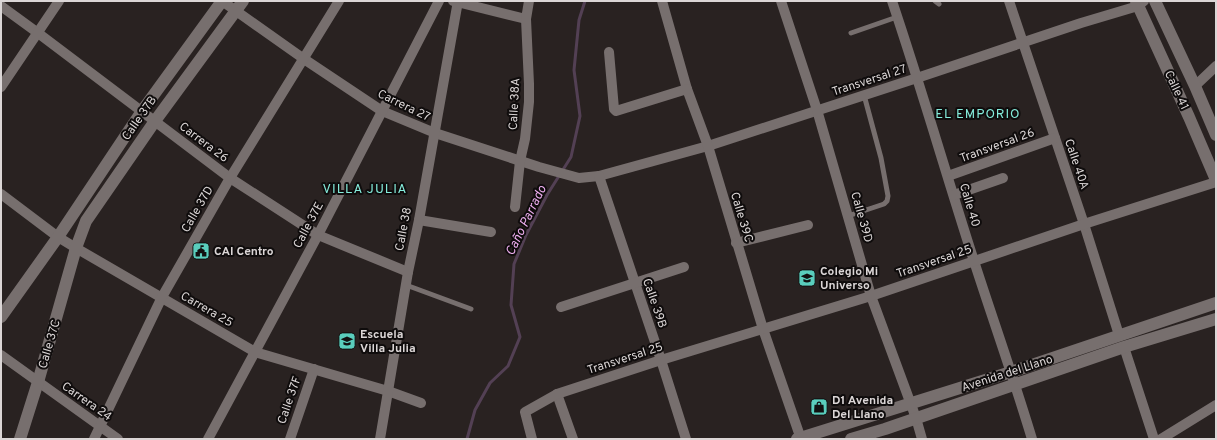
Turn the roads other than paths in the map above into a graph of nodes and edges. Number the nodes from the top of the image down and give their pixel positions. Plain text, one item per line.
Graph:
1 (59, 1) edge
2 (222, 1) edge
3 (339, 1) edge
4 (439, 1) edge
5 (529, 1) edge
6 (662, 1) edge
7 (781, 1) edge
8 (892, 1) edge
9 (1009, 1) edge
10 (1155, 1) edge
11 (456, 2) edge
12 (1139, 3) edge
13 (1, 6) edge
14 (239, 6) edge
15 (898, 17) junction
16 (526, 19) junction
17 (38, 33) junction
18 (851, 33) dead end
19 (1022, 43) junction
20 (609, 52) dead end
21 (304, 59) junction
22 (1216, 66) edge
23 (916, 78) junction
24 (1195, 86) junction
25 (1, 87) edge
26 (687, 89) junction
27 (864, 95) junction
28 (817, 110) junction
29 (382, 111) junction
30 (142, 112) junction
31 (155, 121) junction
32 (434, 133) junction
33 (1216, 135) edge
34 (1055, 138) junction
35 (708, 146) junction
36 (520, 161) junction
37 (599, 176) junction
38 (948, 176) junction
39 (116, 178) junction
40 (230, 178) junction
41 (1003, 178) dead end
42 (1216, 181) edge
43 (1, 194) edge
44 (954, 195) junction
45 (515, 207) dead end
46 (848, 216) junction
47 (419, 220) junction
48 (1084, 224) junction
49 (808, 225) dead end
50 (491, 232) dead end
51 (318, 235) junction
52 (58, 237) junction
53 (736, 243) junction
54 (76, 248) junction
55 (974, 261) junction
56 (684, 267) dead end
57 (408, 272) junction
58 (635, 284) junction
59 (406, 285) junction
60 (871, 296) junction
61 (162, 297) junction
62 (1216, 303) edge
63 (561, 307) dead end
64 (471, 309) dead end
65 (1, 317) edge
66 (1216, 318) edge
67 (763, 329) junction
68 (1119, 335) junction
69 (1124, 347) junction
70 (255, 352) junction
71 (1, 356) edge
72 (661, 360) junction
73 (314, 369) junction
74 (1011, 372) junction
75 (38, 382) junction
76 (1016, 384) junction
77 (388, 391) junction
78 (557, 394) junction
79 (421, 403) dead end
80 (910, 404) junction
81 (1216, 405) edge
82 (916, 418) junction
83 (100, 426) junction
84 (882, 434) edge
85 (20, 439) edge
86 (94, 439) edge
87 (118, 439) edge
88 (208, 439) edge
89 (290, 439) edge
90 (380, 439) edge
91 (532, 439) edge
92 (573, 439) edge
93 (686, 439) edge
94 (800, 439) edge
95 (851, 439) edge
96 (922, 439) edge
97 (1032, 439) edge
98 (1154, 439) edge
99 (1161, 439) edge

1 - 17 street
2 - 14 street, Carrera 27
2 - 30 street, Calle 37B
3 - 21 street, Calle 37D
4 - 29 street, Calle 37E
5 - 16 street, Calle 38A
6 - 26 street, Calle 39C
7 - 28 street, Calle 39D
8 - 15 street, Calle 40
9 - 19 street, Calle 40A
10 - 24 street, Calle 41
11 - 16 street
11 - 32 street, Calle 38
12 - 19 street, Transversal 27
12 - 42 street, Calle 41
13 - 17 street, Carrera 26
14 - 21 street, Carrera 27
14 - 31 street, Calle 37B
15 - 18 lane
15 - 23 street, Calle 40
16 - 36 street, Calle 38A
17 - 25 street
17 - 30 street, Carrera 26
19 - 23 street, Transversal 27
19 - 34 street, Calle 40A
20 - 26 street
21 - 29 street, Carrera 27
21 - 40 street, Calle 37D
22 - 24 street
23 - 27 street, Transversal 27
23 - 38 street, Calle 40
24 - 33 street, Calle 41
26 - 35 street, Calle 39C
27 - 28 street, Transversal 27
27 - 46 lane
28 - 35 street, Transversal 27
28 - 46 street, Calle 39D
29 - 32 street, Carrera 27
29 - 51 street, Calle 37E
30 - 31 street, Carrera 26
30 - 52 street, Calle 37B
31 - 39 street, Calle 37B
31 - 40 street, Carrera 26
32 - 36 street, Carrera 27
32 - 47 street, Calle 38
34 - 38 street, Transversal 26
34 - 48 street, Calle 40A
35 - 37 street, Transversal 27
35 - 53 street, Calle 39C
36 - 37 street, Carrera 27
36 - 45 street, Calle 38A
37 - 58 street, Calle 39B
38 - 44 street, Calle 40
39 - 52 street, Calle 37B
39 - 54 street, Calle 37B
40 - 51 street, Carrera 26
40 - 61 street, Calle 37D
41 - 44 street
42 - 48 street, Transversal 25
43 - 52 street, Carrera 25
44 - 55 street, Calle 40
46 - 60 street, Calle 39D
47 - 50 street
47 - 57 street, Calle 38
48 - 55 street, Transversal 25
48 - 68 street, Calle 40A
49 - 53 street
51 - 57 street, Carrera 26
51 - 70 street, Calle 37E
52 - 54 street, Carrera 25
52 - 65 street, Calle 37B
53 - 67 street, Calle 39C
54 - 61 street, Carrera 25
54 - 75 street, Calle 37C
55 - 60 street, Transversal 25
55 - 74 street, Calle 40
56 - 58 street
57 - 59 street, Calle 38
58 - 63 street
58 - 72 street, Calle 39B
59 - 64 lane
59 - 77 street, Calle 38
60 - 67 street, Transversal 25
60 - 80 street, Calle 39D
61 - 70 street, Carrera 25
61 - 83 street, Calle 37D
62 - 68 street, Avenida del Llano
66 - 69 street, Avenida del Llano
67 - 72 street, Transversal 25
67 - 94 street, Calle 39C
68 - 74 street, Avenida del Llano
69 - 76 street, Avenida del Llano
69 - 98 street
70 - 73 street, Carrera 25
70 - 88 street, Calle 37E
71 - 75 street, Carrera 24
72 - 78 street, Transversal 25
72 - 93 street, Calle 39B
73 - 77 street, Carrera 25
73 - 89 street, Calle 37F
74 - 76 street, Calle 40
74 - 80 street, Avenida del Llano
75 - 83 street, Carrera 24
75 - 85 street, Calle 37C
76 - 82 street, Avenida del Llano
76 - 97 street, Calle 40
77 - 79 street, Carrera 25
77 - 90 street, Calle 38
78 - 91 street, Transversal 25
78 - 92 street
80 - 82 street, Calle 39D
80 - 94 street, Avenida del Llano
81 - 99 street
82 - 84 street, Avenida del Llano
82 - 96 street, Calle 39D
83 - 86 street, Calle 37D
83 - 87 street, Carrera 24
84 - 95 street, Avenida del Llano

